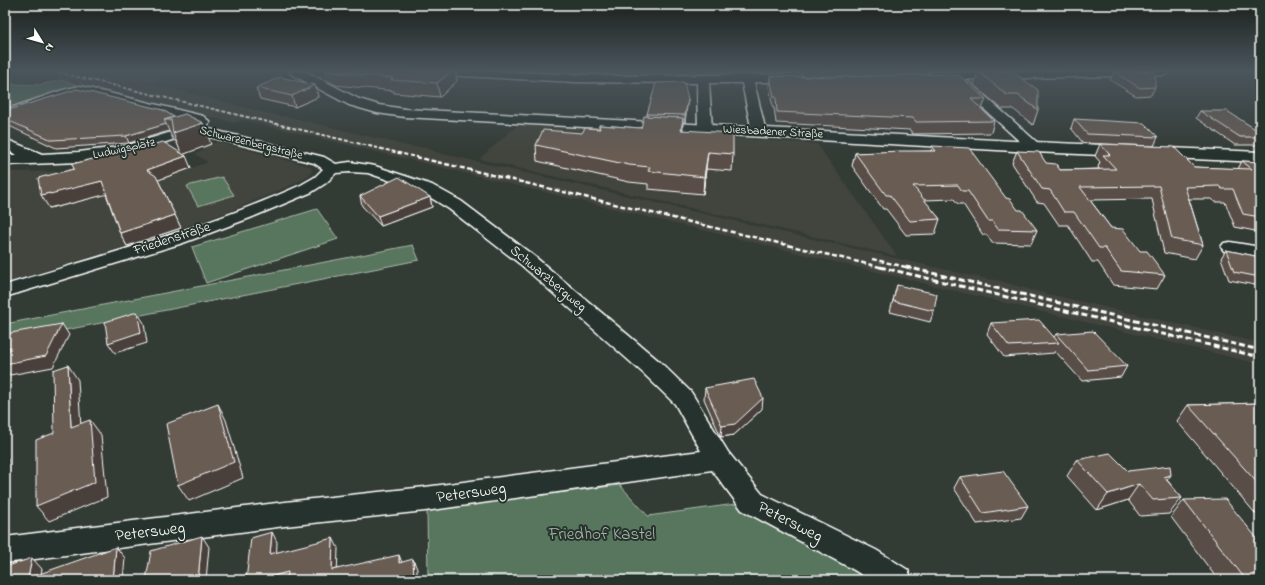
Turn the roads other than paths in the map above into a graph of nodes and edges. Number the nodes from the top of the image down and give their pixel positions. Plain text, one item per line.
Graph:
1 (51, 98) edge
2 (114, 98) edge
3 (347, 98) edge
4 (704, 98) edge
5 (751, 98) edge
6 (979, 98) edge
7 (5, 114) edge
8 (194, 129) junction
9 (705, 129) junction
10 (759, 132) junction
11 (5, 143) edge
12 (1034, 147) junction
13 (1260, 157) edge
14 (52, 158) junction
15 (5, 160) edge
16 (331, 169) junction
17 (1230, 247) dead end
18 (1260, 253) edge
19 (5, 291) edge
20 (719, 459) junction
21 (5, 550) edge
22 (897, 580) edge

1 - 7 street, Schwarzenbergstraße
2 - 8 street, Schwarzenbergstraße
3 - 9 main road, Wiesbadener Straße
4 - 9 street
5 - 10 street
6 - 12 street
8 - 14 street, Ludwigsplatz
8 - 16 street, Schwarzenbergstraße
9 - 10 main road, Wiesbadener Straße
10 - 12 main road, Wiesbadener Straße
11 - 14 street, Ludwigsplatz
12 - 13 main road, Wiesbadener Straße
14 - 15 street, Ludwigsplatz
16 - 19 street, Friedenstraße
16 - 20 street, Schwarzbergweg
17 - 18 street
20 - 21 street, Petersweg
20 - 22 street, Petersweg

